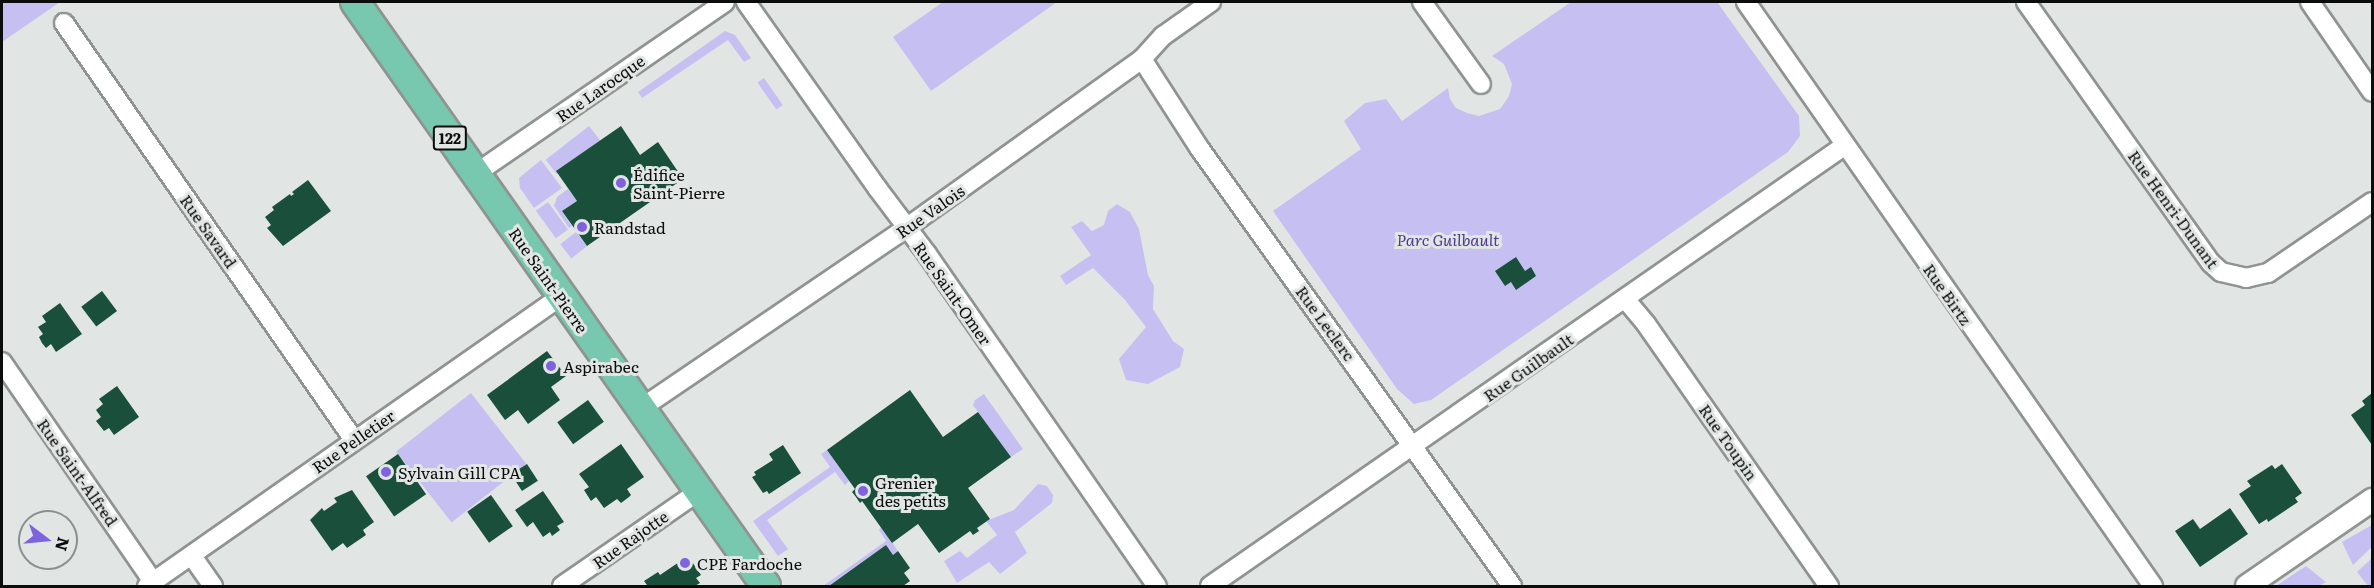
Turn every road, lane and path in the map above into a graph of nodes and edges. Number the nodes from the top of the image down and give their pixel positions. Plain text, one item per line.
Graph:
1 (355, 2) edge
2 (725, 2) edge
3 (746, 2) edge
4 (1211, 2) edge
5 (1422, 2) edge
6 (2026, 2) edge
7 (2310, 2) edge
8 (1754, 4) edge
9 (64, 23) dead end
10 (1142, 59) junction
11 (1481, 84) dead end
12 (2373, 92) edge
13 (1844, 146) junction
14 (475, 174) junction
15 (2373, 202) edge
16 (906, 228) junction
17 (560, 297) junction
18 (1626, 300) junction
19 (2, 362) edge
20 (640, 409) junction
21 (354, 440) junction
22 (1414, 446) junction
23 (698, 492) junction
24 (2373, 500) edge
25 (192, 556) junction
26 (150, 584) edge
27 (213, 586) edge
28 (562, 586) edge
29 (766, 586) edge
30 (1158, 586) edge
31 (1210, 586) edge
32 (1512, 586) edge
33 (1829, 586) edge
34 (2153, 586) edge
35 (2247, 586) edge

1 - 14 main road, Rue Saint-Pierre / 122
2 - 14 street, Rue Larocque
3 - 16 street, Rue Saint-Omer
4 - 10 street, Rue Valois
5 - 11 street
6 - 15 street, Rue Henri-Dunant
7 - 12 street
8 - 13 street, Rue Birtz
9 - 21 street, Rue Savard
10 - 16 street, Rue Valois
10 - 22 street, Rue Leclerc
13 - 18 street, Rue Guilbault
13 - 34 street, Rue Birtz
14 - 17 main road, Rue Saint-Pierre / 122
16 - 20 street, Rue Valois
16 - 30 street, Rue Saint-Omer
17 - 20 main road, Rue Saint-Pierre / 122
17 - 21 street, Rue Pelletier
18 - 22 street, Rue Guilbault
18 - 33 street, Rue Toupin
19 - 26 street, Rue Saint-Alfred
20 - 23 main road, Rue Saint-Pierre / 122
21 - 25 street, Rue Pelletier
22 - 31 street, Rue Guilbault
22 - 32 street, Rue Leclerc
23 - 28 street, Rue Rajotte
23 - 29 main road, Rue Saint-Pierre / 122
24 - 35 street
25 - 26 street, Rue Pelletier
25 - 27 street

